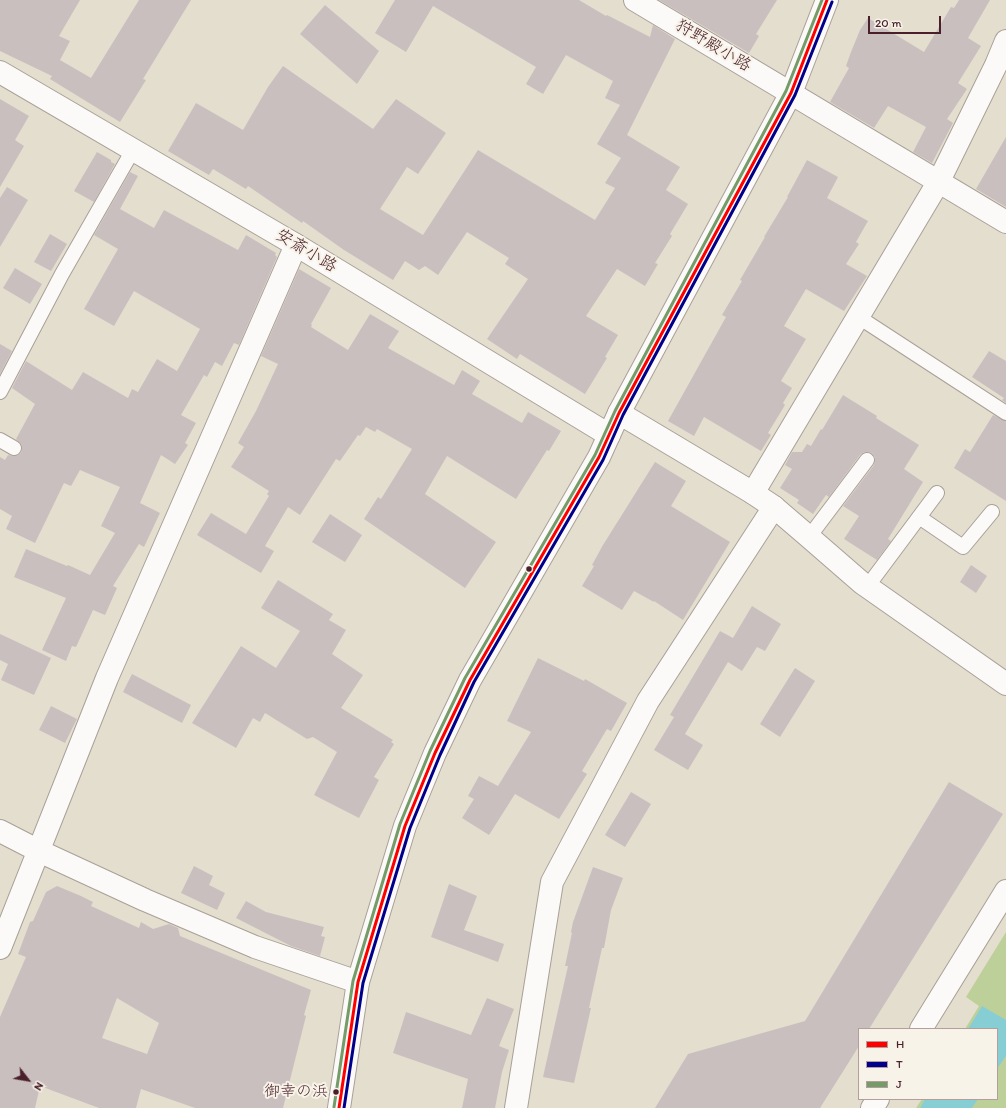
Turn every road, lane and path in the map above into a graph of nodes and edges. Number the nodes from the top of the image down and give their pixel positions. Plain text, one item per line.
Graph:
1 (635, 0) edge
2 (828, 0) edge
3 (1006, 41) edge
4 (1001, 68) edge
5 (0, 72) edge
6 (791, 93) junction
7 (133, 150) junction
8 (939, 182) junction
9 (1006, 222) edge
10 (296, 246) junction
11 (857, 316) junction
12 (0, 392) edge
13 (1006, 412) edge
14 (619, 413) junction
15 (610, 435) junction
16 (0, 440) edge
17 (14, 448) dead end
18 (867, 460) dead end
19 (753, 492) junction
20 (937, 493) dead end
21 (774, 507) junction
22 (992, 512) dead end
23 (919, 517) junction
24 (809, 537) junction
25 (867, 587) junction
26 (1006, 684) edge
27 (0, 831) edge
28 (39, 851) junction
29 (1006, 891) edge
30 (0, 948) edge
31 (358, 982) junction
32 (922, 1028) edge
33 (339, 1108) edge
34 (516, 1108) edge

1 - 6 main road, 狩野殿小路
2 - 6 main road
3 - 4 main road
4 - 8 main road
5 - 7 main road, 安斎小路
6 - 8 main road, 狩野殿小路
6 - 14 main road
7 - 10 main road, 安斎小路
7 - 12 lane
8 - 9 main road, 狩野殿小路
8 - 11 main road
10 - 15 main road, 安斎小路
10 - 28 main road
11 - 13 lane
11 - 19 main road
14 - 15 main road
14 - 19 main road
15 - 31 main road
16 - 17 lane
18 - 24 lane
19 - 21 main road
20 - 23 lane
21 - 24 main road
21 - 34 main road
22 - 23 lane
23 - 25 lane
24 - 25 main road
25 - 26 main road
27 - 28 main road
28 - 30 main road
28 - 31 main road
29 - 32 main road
31 - 33 main road

